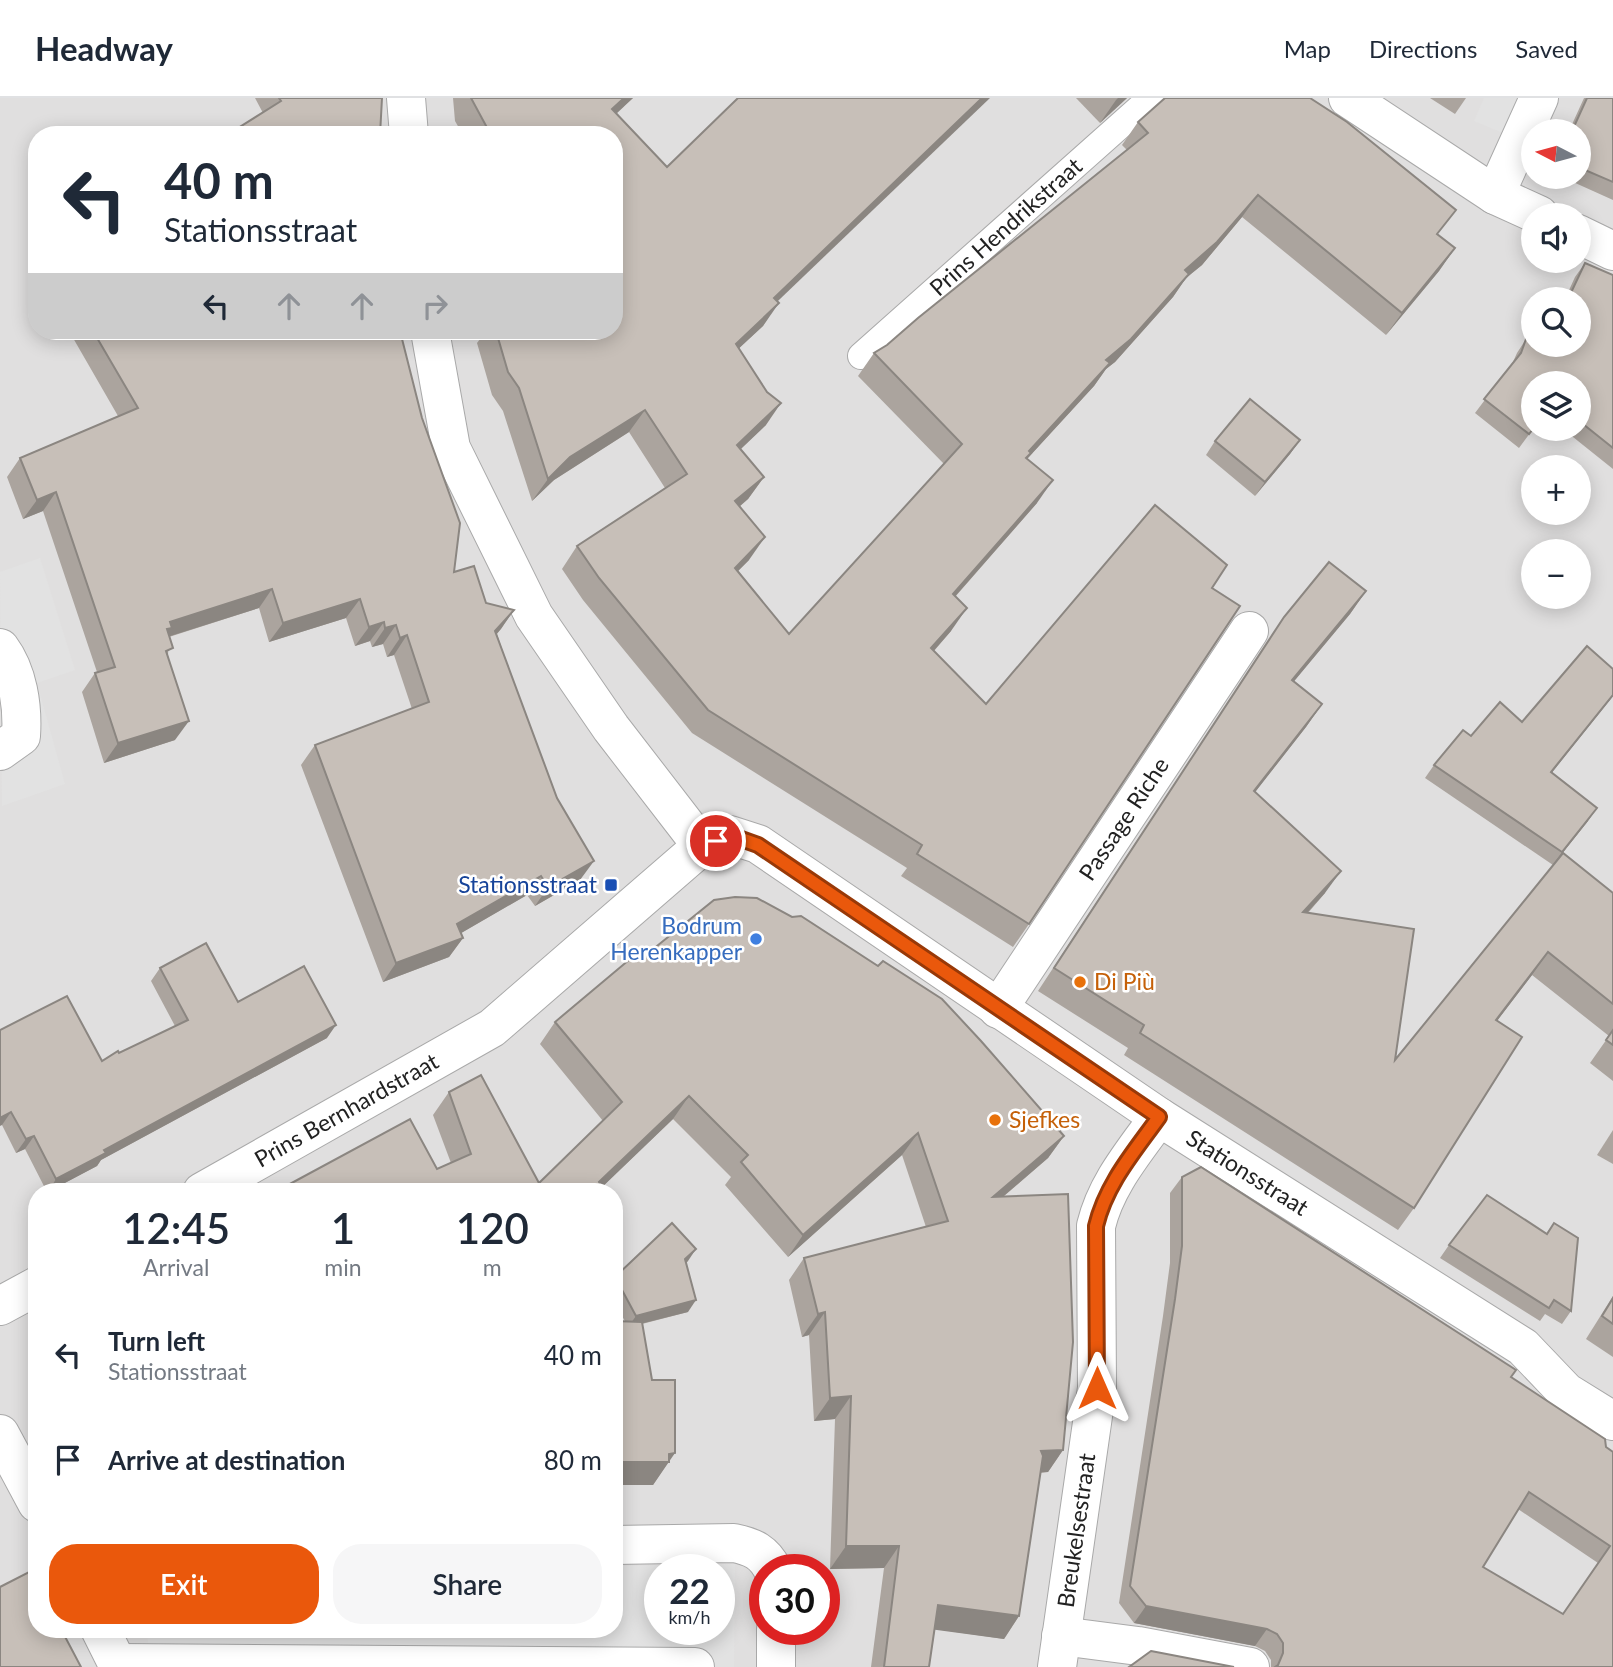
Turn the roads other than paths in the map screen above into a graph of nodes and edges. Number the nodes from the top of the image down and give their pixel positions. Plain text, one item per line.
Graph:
1 (406, 98) edge
2 (1151, 98) edge
3 (1348, 98) edge
4 (1539, 98) edge
5 (408, 126) edge
6 (1495, 195) junction
7 (1521, 207) edge
8 (1591, 240) edge
9 (1613, 251) edge
10 (432, 340) edge
11 (862, 356) dead end
12 (1249, 631) dead end
13 (0, 648) edge
14 (0, 751) edge
15 (702, 846) junction
16 (998, 1009) junction
17 (1159, 1117) junction
18 (218, 1183) edge
19 (28, 1291) edge
20 (0, 1306) edge
21 (1613, 1421) edge
22 (0, 1434) edge
23 (28, 1486) edge
24 (623, 1545) edge
25 (762, 1554) edge
26 (104, 1638) edge
27 (776, 1645) edge
28 (1059, 1651) edge
29 (118, 1665) edge
30 (695, 1667) edge
31 (776, 1667) edge
32 (1250, 1667) edge

1 - 5 street
2 - 11 lane, Prins Hendrikstraat
3 - 6 street
4 - 6 street
6 - 7 street
8 - 9 street
10 - 15 street
12 - 16 street, Passage Riche
13 - 14 street
15 - 16 street, Stationsstraat
15 - 18 street, Prins Bernhardstraat
16 - 17 street, Stationsstraat
17 - 21 street, Stationsstraat
17 - 28 street, Breukelsestraat
19 - 20 street
22 - 23 street
24 - 25 street
26 - 29 street
27 - 31 street
28 - 32 street
29 - 30 street

